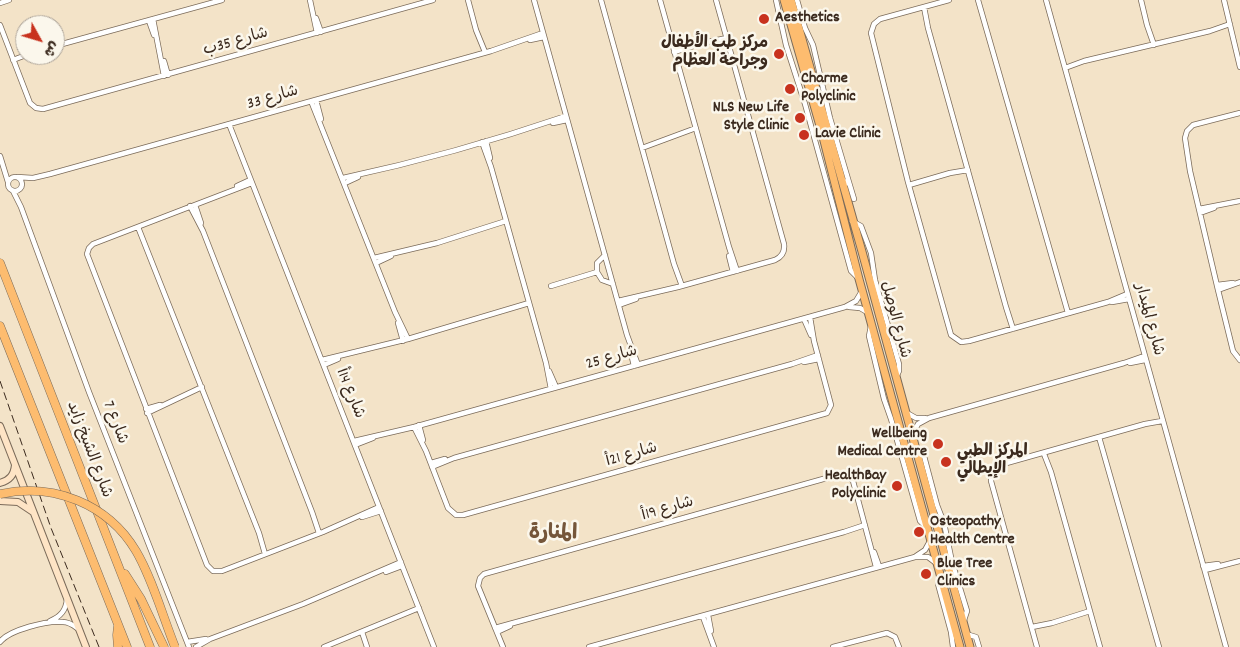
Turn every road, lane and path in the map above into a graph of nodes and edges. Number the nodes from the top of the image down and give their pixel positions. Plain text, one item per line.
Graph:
1 (9, 0) edge
2 (222, 0) edge
3 (310, 0) edge
4 (432, 0) edge
5 (468, 0) edge
6 (534, 0) edge
7 (601, 0) edge
8 (660, 0) edge
9 (716, 0) edge
10 (776, 0) edge
11 (784, 0) edge
12 (791, 0) edge
13 (797, 0) edge
14 (949, 0) edge
15 (980, 0) edge
16 (1046, 0) edge
17 (1141, 0) edge
18 (1224, 0) edge
19 (0, 3) edge
20 (922, 7) junction
21 (151, 20) junction
22 (0, 25) edge
23 (1230, 26) junction
24 (319, 32) junction
25 (544, 35) junction
26 (726, 36) junction
27 (65, 43) edge
28 (1152, 45) junction
29 (674, 51) junction
30 (483, 53) junction
31 (13, 58) joint
32 (1065, 66) junction
33 (1240, 67) edge
34 (166, 75) junction
35 (314, 100) junction
36 (1240, 113) edge
37 (567, 118) junction
38 (230, 124) junction
39 (696, 130) junction
40 (484, 142) junction
41 (641, 146) junction
42 (0, 156) edge
43 (4, 166) junction
44 (967, 167) junction
45 (16, 177) junction
46 (33, 178) junction
47 (848, 179) junction
48 (251, 181) junction
49 (344, 181) junction
50 (8, 182) junction
51 (909, 184) junction
52 (22, 188) junction
53 (843, 188) junction
54 (13, 192) junction
55 (854, 199) dead end
56 (1240, 201) edge
57 (192, 205) junction
58 (21, 207) junction
59 (1199, 211) junction
60 (507, 223) junction
61 (140, 226) junction
62 (605, 255) junction
63 (375, 260) junction
64 (0, 263) edge
65 (597, 272) junction
66 (735, 272) junction
67 (859, 280) junction
68 (1240, 282) edge
69 (613, 284) junction
70 (551, 286) dead end
71 (680, 287) junction
72 (1217, 287) junction
73 (862, 290) junction
74 (1128, 296) junction
75 (618, 303) junction
76 (530, 305) junction
77 (845, 307) junction
78 (869, 314) junction
79 (1066, 314) junction
80 (807, 318) junction
81 (0, 326) edge
82 (1011, 329) junction
83 (406, 340) junction
84 (818, 357) junction
85 (1145, 358) junction
86 (1240, 360) edge
87 (323, 363) junction
88 (636, 365) junction
89 (553, 388) junction
90 (203, 389) junction
91 (904, 410) junction
92 (146, 411) junction
93 (929, 418) junction
94 (1162, 419) junction
95 (0, 426) edge
96 (417, 426) junction
97 (912, 436) junction
98 (1101, 437) junction
99 (354, 443) junction
100 (1046, 453) junction
101 (15, 464) junction
102 (431, 465) junction
103 (1, 483) edge
104 (1, 498) edge
105 (380, 509) junction
106 (33, 512) junction
107 (865, 526) junction
108 (321, 533) junction
109 (931, 538) junction
110 (267, 554) junction
111 (915, 557) junction
112 (1240, 561) edge
113 (402, 564) junction
114 (938, 564) junction
115 (119, 567) junction
116 (877, 567) junction
117 (1204, 568) junction
118 (941, 573) junction
119 (66, 595) junction
120 (419, 609) junction
121 (1090, 613) junction
122 (706, 616) junction
123 (46, 623) junction
124 (118, 624) junction
125 (1032, 629) junction
126 (496, 630) junction
127 (80, 631) junction
128 (360, 633) junction
129 (966, 634) junction
130 (210, 639) junction
131 (0, 642) edge
132 (188, 645) edge
133 (503, 646) edge
134 (838, 646) edge
135 (86, 647) edge
136 (118, 647) edge
137 (127, 647) edge
138 (150, 647) edge
139 (164, 647) edge
140 (175, 647) edge
141 (196, 647) edge
142 (324, 647) edge
143 (366, 647) edge
144 (434, 647) edge
145 (589, 647) edge
146 (714, 647) edge
147 (899, 647) edge
148 (953, 647) edge
149 (960, 647) edge
150 (970, 647) edge
151 (980, 647) edge
152 (1038, 647) edge
153 (1100, 647) edge
154 (1159, 647) edge
155 (1226, 647) edge

1 - 19 street
2 - 21 street
3 - 24 street
4 - 24 street, شارع 35ب
5 - 30 street
6 - 25 street
7 - 41 street
8 - 29 street
9 - 26 street
10 - 67 street
11 - 67 main road, شارع الوصل
12 - 53 main road, شارع الوصل
13 - 47 street
14 - 20 street
15 - 79 street
16 - 32 street, شارع الميدار
17 - 28 street
18 - 23 street
20 - 44 street
20 - 51 street
21 - 27 street
21 - 34 street
22 - 31 street
23 - 28 street
23 - 33 street
24 - 34 street, شارع 35ب
25 - 30 street, شارع 33
25 - 37 street
26 - 29 street
26 - 66 street
28 - 32 street
29 - 39 street
30 - 35 street, شارع 33
31 - 34 street, شارع 35ب
32 - 74 street, شارع الميدار
35 - 38 street, شارع 33
35 - 49 street
36 - 59 street
37 - 40 street
37 - 62 street
38 - 46 street, شارع 33
38 - 48 street, شارع 14أ
39 - 41 street
39 - 66 street
40 - 49 street
40 - 60 street
41 - 71 street
42 - 43 street
43 - 45 street
43 - 50 street
44 - 51 street
44 - 82 street
45 - 46 street, شارع 33
45 - 50 street
45 - 52 street
46 - 52 street, شارع 33
47 - 53 street
47 - 55 street
48 - 57 street
48 - 87 street, شارع 14أ
49 - 63 street
50 - 54 street
51 - 82 street
52 - 54 street
52 - 58 street, شارع 7
53 - 91 main road, شارع الوصل
54 - 58 street, شارع 7
56 - 59 street
57 - 61 street
57 - 108 street
58 - 132 street, شارع 7
59 - 72 street
60 - 63 street
60 - 76 street
61 - 90 street
61 - 92 street
62 - 65 street
62 - 69 street
63 - 83 street
64 - 115 highway, شارع الشيخ زايد
65 - 69 street
65 - 70 street
66 - 71 street
67 - 73 main road, شارع الوصل
68 - 72 street
69 - 75 street
71 - 75 street
72 - 86 street
73 - 77 street, شارع 25
73 - 78 main road, شارع الوصل
74 - 79 street
74 - 85 street, شارع الميدار
75 - 88 street
76 - 83 street
76 - 89 street
77 - 78 street
77 - 80 street, شارع 25
78 - 109 main road, شارع الوصل
79 - 82 street
80 - 84 street
80 - 88 street, شارع 25
81 - 124 highway
83 - 87 street
84 - 102 street
84 - 102 street, شارع 21أ
85 - 93 street
85 - 94 street, شارع الميدار
87 - 99 street, شارع 14أ
88 - 89 street, شارع 25
89 - 96 street, شارع 25
90 - 92 street
90 - 110 street
91 - 93 street
91 - 97 main road, شارع الوصل
92 - 110 street
93 - 97 street
94 - 98 street
94 - 117 street, شارع الميدار
95 - 101 street
96 - 99 street, شارع 25
96 - 102 street
97 - 129 main road, شارع الوصل
98 - 100 street
98 - 154 street
99 - 105 street, شارع 14أ
100 - 121 street
100 - 125 street
101 - 103 street
101 - 106 street
103 - 104 street
104 - 106 street
104 - 140 highway, bridge
105 - 108 street
105 - 113 street, شارع 14أ
106 - 119 street
107 - 116 street
107 - 126 street
107 - 126 street, شارع 19أ
108 - 110 street
109 - 111 street
109 - 114 main road, شارع الوصل
111 - 114 street
111 - 116 street
112 - 117 street
113 - 120 street, شارع 14أ
113 - 130 street
114 - 118 main road, شارع الوصل
115 - 138 highway, شارع الشيخ زايد
115 - 139 highway
116 - 122 street
117 - 155 street, شارع الميدار
118 - 148 street
118 - 149 main road, شارع الوصل
119 - 123 street
119 - 127 street
120 - 128 street
120 - 144 street, شارع 14أ
121 - 125 street
121 - 153 street
122 - 145 street
122 - 146 street
123 - 127 street
123 - 131 street
124 - 136 highway
124 - 137 highway
125 - 152 street
126 - 133 street
127 - 135 street
128 - 142 street
128 - 143 street
129 - 150 main road, شارع الوصل
129 - 151 street
130 - 132 street
130 - 141 street
134 - 147 street

